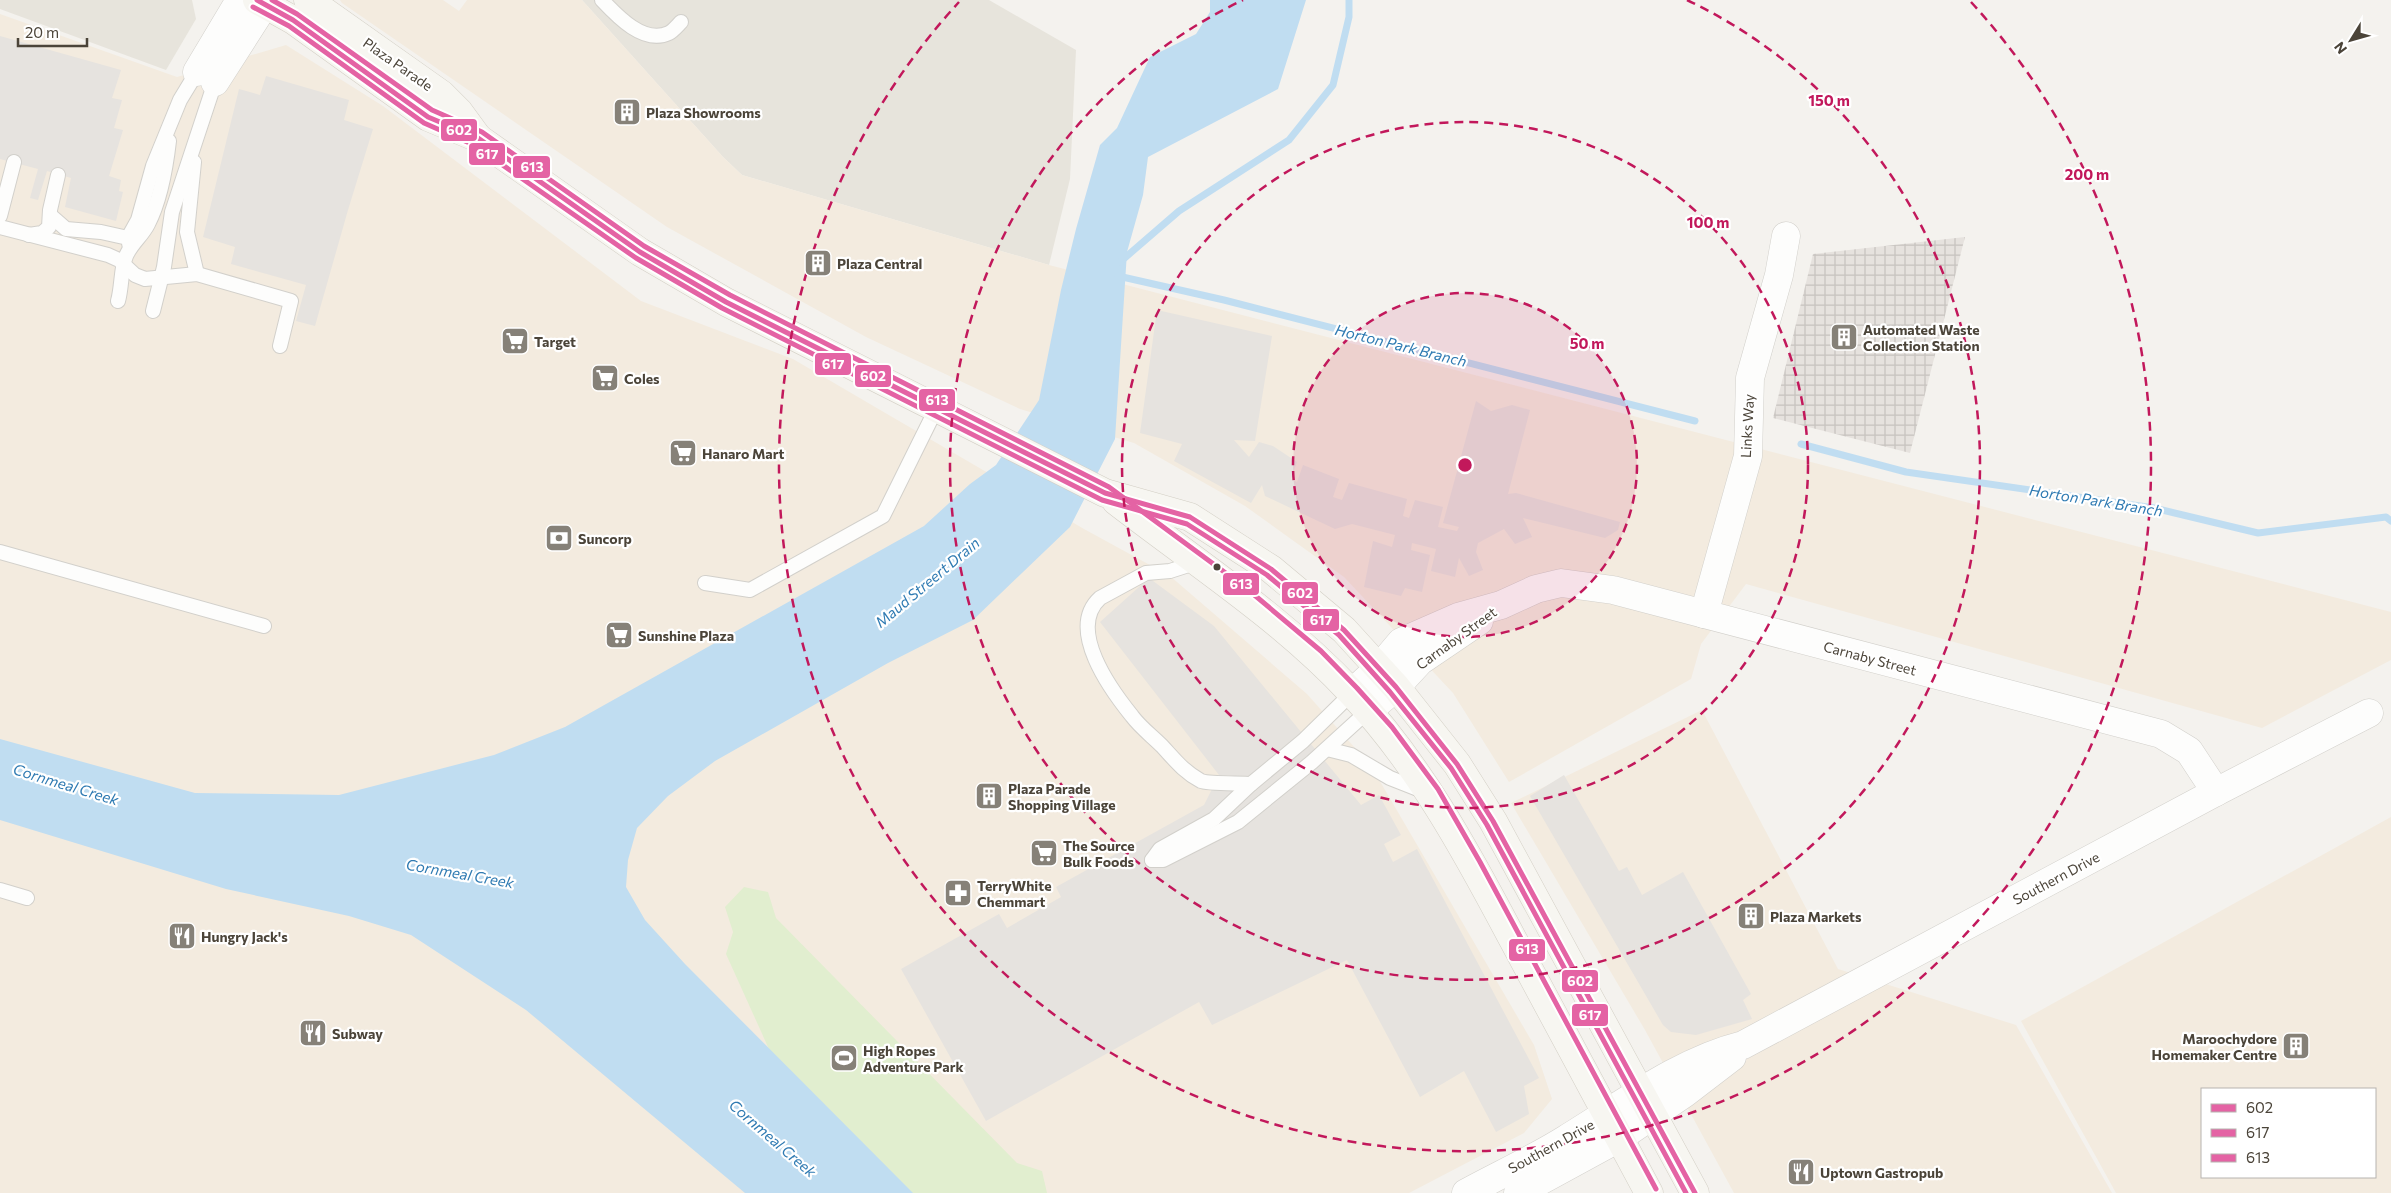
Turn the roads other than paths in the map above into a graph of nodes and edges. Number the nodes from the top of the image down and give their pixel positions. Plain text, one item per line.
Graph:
1 (308, 0) edge
2 (602, 0) edge
3 (257, 1) edge
4 (681, 22) dead end
5 (206, 77) junction
6 (200, 128) junction
7 (478, 138) junction
8 (14, 162) dead end
9 (58, 175) dead end
10 (0, 209) edge
11 (50, 216) junction
12 (0, 227) edge
13 (28, 235) junction
14 (1786, 236) dead end
15 (129, 243) junction
16 (123, 264) junction
17 (197, 274) junction
18 (162, 277) junction
19 (118, 301) dead end
20 (153, 310) dead end
21 (280, 346) dead end
22 (938, 407) junction
23 (1105, 493) junction
24 (0, 552) edge
25 (1198, 562) junction
26 (705, 584) dead end
27 (1704, 614) junction
28 (264, 626) dead end
29 (1387, 678) junction
30 (1360, 702) junction
31 (2369, 713) dead end
32 (1327, 749) junction
33 (1251, 784) junction
34 (2216, 792) junction
35 (1431, 793) junction
36 (0, 890) edge
37 (27, 898) dead end
38 (1648, 1104) junction
39 (1607, 1114) junction
40 (1619, 1138) junction
41 (1466, 1193) edge
42 (1518, 1193) edge
43 (1650, 1193) edge
44 (1696, 1193) edge

1 - 7 main road, Plaza Parade
2 - 4 lane
3 - 5 street
3 - 7 main road, Plaza Parade
5 - 6 lane
5 - 15 lane
6 - 17 lane
6 - 18 lane
7 - 22 main road, Plaza Parade
8 - 10 lane
9 - 11 lane
11 - 13 lane
11 - 15 lane
12 - 13 lane
13 - 16 lane
14 - 27 street, Links Way
15 - 16 lane
16 - 18 lane
16 - 19 lane
17 - 18 lane
17 - 21 lane
18 - 20 lane
22 - 23 main road, Plaza Parade
22 - 26 lane
23 - 25 main road, Plaza Parade
23 - 29 main road, Plaza Parade
24 - 28 lane
25 - 30 main road, Plaza Parade
25 - 33 lane
27 - 29 street, Carnaby Street
27 - 34 street, Carnaby Street
29 - 30 street, Carnaby Street
29 - 38 main road, Plaza Parade
30 - 32 lane
30 - 33 lane
30 - 35 main road, Plaza Parade
31 - 34 street, Southern Drive
32 - 33 lane
32 - 35 lane
34 - 38 street, Southern Drive
35 - 39 main road, Plaza Parade
36 - 37 lane
38 - 39 street, Southern Drive
38 - 40 street, Southern Drive
38 - 44 main road, Plaza Parade
39 - 40 main road, Plaza Parade
39 - 41 street, Southern Drive
40 - 42 street, Southern Drive
40 - 43 main road, Plaza Parade

